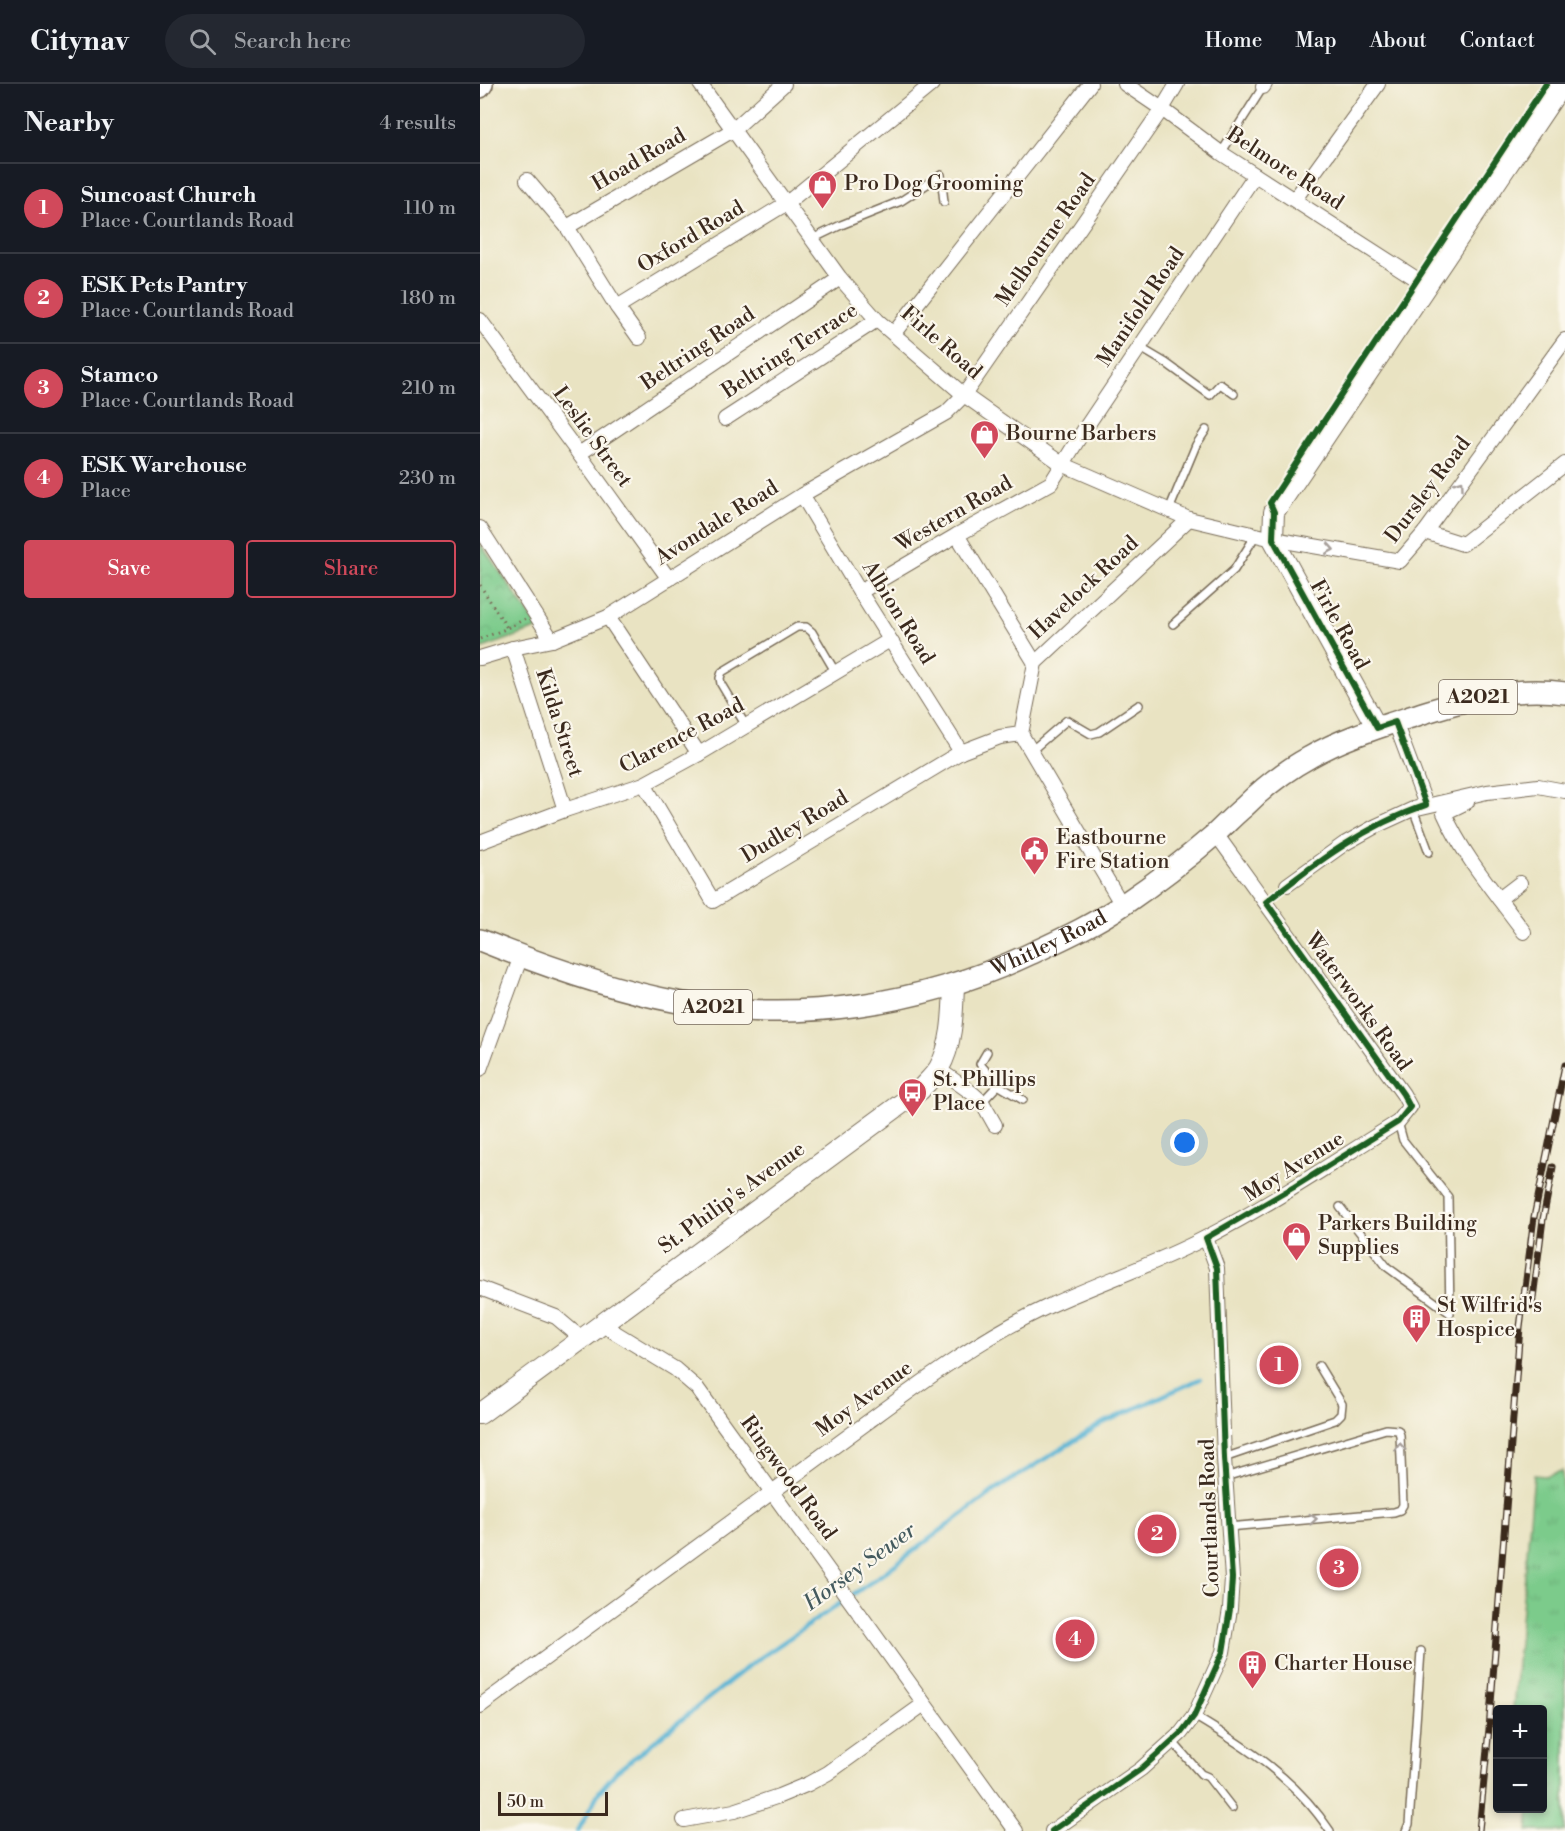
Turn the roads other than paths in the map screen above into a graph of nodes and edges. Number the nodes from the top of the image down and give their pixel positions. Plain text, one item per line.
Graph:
1 (700, 84) edge
2 (784, 84) edge
3 (932, 84) edge
4 (1090, 84) edge
5 (1125, 84) edge
6 (1177, 84) edge
7 (1378, 84) edge
8 (1562, 84) edge
9 (1264, 86) edge
10 (1162, 110) junction
11 (733, 130) junction
12 (1221, 153) junction
13 (1255, 175) junction
14 (527, 180) dead end
15 (1294, 199) junction
16 (944, 202) dead end
17 (787, 203) junction
18 (567, 227) junction
19 (812, 239) junction
20 (840, 278) junction
21 (1426, 285) junction
22 (617, 307) junction
23 (480, 320) edge
24 (877, 320) junction
25 (894, 333) junction
26 (639, 338) dead end
27 (1565, 340) edge
28 (1140, 346) junction
29 (1234, 394) dead end
30 (964, 395) junction
31 (725, 418) dead end
32 (1206, 430) dead end
33 (579, 454) junction
34 (1062, 464) junction
35 (1565, 464) edge
36 (802, 495) junction
37 (1169, 510) junction
38 (1189, 519) junction
39 (480, 528) edge
40 (1425, 532) junction
41 (957, 535) junction
42 (1264, 537) junction
43 (669, 579) junction
44 (860, 592) junction
45 (608, 617) junction
46 (1173, 624) dead end
47 (552, 640) junction
48 (891, 640) junction
49 (513, 648) junction
50 (480, 658) edge
51 (1035, 663) junction
52 (836, 673) junction
53 (1565, 693) edge
54 (1139, 705) dead end
55 (1386, 725) junction
56 (746, 726) junction
57 (1021, 734) junction
58 (1031, 751) junction
59 (962, 752) junction
60 (699, 754) junction
61 (644, 784) junction
62 (1565, 791) edge
63 (1487, 792) junction
64 (1420, 807) junction
65 (565, 810) junction
66 (1216, 834) junction
67 (480, 842) edge
68 (1429, 852) dead end
69 (1520, 883) dead end
70 (1287, 885) dead end
71 (1499, 899) junction
72 (1122, 905) junction
73 (1524, 932) dead end
74 (480, 940) edge
75 (521, 956) junction
76 (954, 984) junction
77 (987, 1052) dead end
78 (480, 1069) edge
79 (938, 1069) junction
80 (998, 1085) junction
81 (1023, 1100) dead end
82 (982, 1102) junction
83 (1398, 1122) junction
84 (995, 1125) dead end
85 (1340, 1207) dead end
86 (1206, 1238) junction
87 (480, 1288) edge
88 (605, 1321) junction
89 (582, 1339) junction
90 (1318, 1366) dead end
91 (480, 1414) edge
92 (1224, 1458) junction
93 (1225, 1477) junction
94 (773, 1492) junction
95 (1228, 1527) junction
96 (1421, 1651) dead end
97 (924, 1704) junction
98 (480, 1706) edge
99 (1194, 1716) junction
100 (1172, 1741) junction
101 (1233, 1808) dead end
102 (684, 1820) dead end
103 (1016, 1831) edge
104 (1052, 1831) edge
105 (1330, 1831) edge
106 (1406, 1831) edge

1 - 11 street, Firle Road
2 - 11 street, Hoad Road
3 - 17 street, Oxford Road
4 - 25 street
5 - 10 street, Belmore Road
6 - 10 street, Melbourne Road
7 - 15 street
8 - 21 street
9 - 12 lane
10 - 12 street, Belmore Road
10 - 30 street, Melbourne Road
11 - 17 street, Firle Road
11 - 18 street, Hoad Road
12 - 13 street, Belmore Road
13 - 15 street, Belmore Road
13 - 28 street, Manifold Road
14 - 18 street
15 - 21 street, Belmore Road
16 - 19 lane
17 - 19 street, Firle Road
17 - 22 street, Oxford Road
18 - 22 street
19 - 20 street, Firle Road
20 - 24 street, Firle Road
20 - 33 street, Beltring Road
21 - 42 street
22 - 26 street
23 - 33 street, Leslie Street
24 - 25 street, Firle Road
24 - 31 street, Beltring Terrace
25 - 30 street, Firle Road
40 -> 27 street, Dursley Road
28 - 29 lane
28 - 34 street, Manifold Road
30 - 34 street, Firle Road
30 - 36 street, Avondale Road
32 - 37 lane
33 - 43 street, Leslie Street
34 - 37 street, Firle Road
34 - 41 street, Western Road
35 - 40 street
36 - 43 street, Avondale Road
36 - 44 street, Albion Road
37 - 38 street, Firle Road
38 - 42 street, Firle Road
38 - 51 street, Havelock Road
39 - 47 street
42 -> 40 street, Dursley Road
41 - 44 street, Western Road
41 - 51 street
42 - 46 lane
42 - 55 street, Firle Road
43 - 45 street, Avondale Road
44 - 48 street, Albion Road
45 - 47 street, Avondale Road
45 - 60 street
47 - 49 street, Avondale Road
48 - 52 street, Clarence Road
48 - 59 street, Albion Road
49 - 50 street, Avondale Road
49 - 65 street, Kilda Street
51 - 57 street, Havelock Road
52 - 56 street, Clarence Road
52 - 56 lane
53 - 55 main road, Whitley Road / A2021
54 - 58 lane
55 - 64 street
55 - 66 main road, Whitley Road / A2021
56 - 60 street, Clarence Road
57 - 58 street
57 - 59 street, Dudley Road
58 - 72 street
59 - 61 street, Dudley Road
60 - 61 street, Clarence Road
61 - 65 street, Clarence Road
62 - 63 street
63 - 64 street
63 - 71 street
64 - 68 lane
64 - 70 street
65 - 67 street, Clarence Road
66 - 72 main road, Whitley Road / A2021
66 - 83 street, Waterworks Road
69 - 71 street
71 - 73 street
72 - 76 main road, Whitley Road / A2021
74 - 75 main road, Whitley Road / A2021
75 - 76 main road, Whitley Road / A2021
75 - 78 street
76 - 79 street, St. Philip's Avenue
77 - 80 lane
79 - 82 street
79 - 88 street, St. Philip's Avenue
80 - 81 lane
80 - 82 lane
82 - 84 street
83 - 85 lane
83 - 86 street, Moy Avenue
86 - 92 street, Courtlands Road
86 - 94 street, Moy Avenue
87 - 89 street
88 - 89 street, St. Philip's Avenue
88 - 94 street, Ringwood Road
89 - 91 street, St. Philip's Avenue
90 - 92 lane
92 - 93 street, Courtlands Road
93 - 95 street, Courtlands Road
95 -> 93 lane
94 - 97 street, Ringwood Road
94 - 98 street, Moy Avenue
95 - 99 street, Courtlands Road
96 - 106 lane
97 - 102 street
97 - 103 street, Ringwood Road
99 - 100 street, Courtlands Road
99 - 105 lane
100 - 101 lane
100 - 104 street, Courtlands Road

